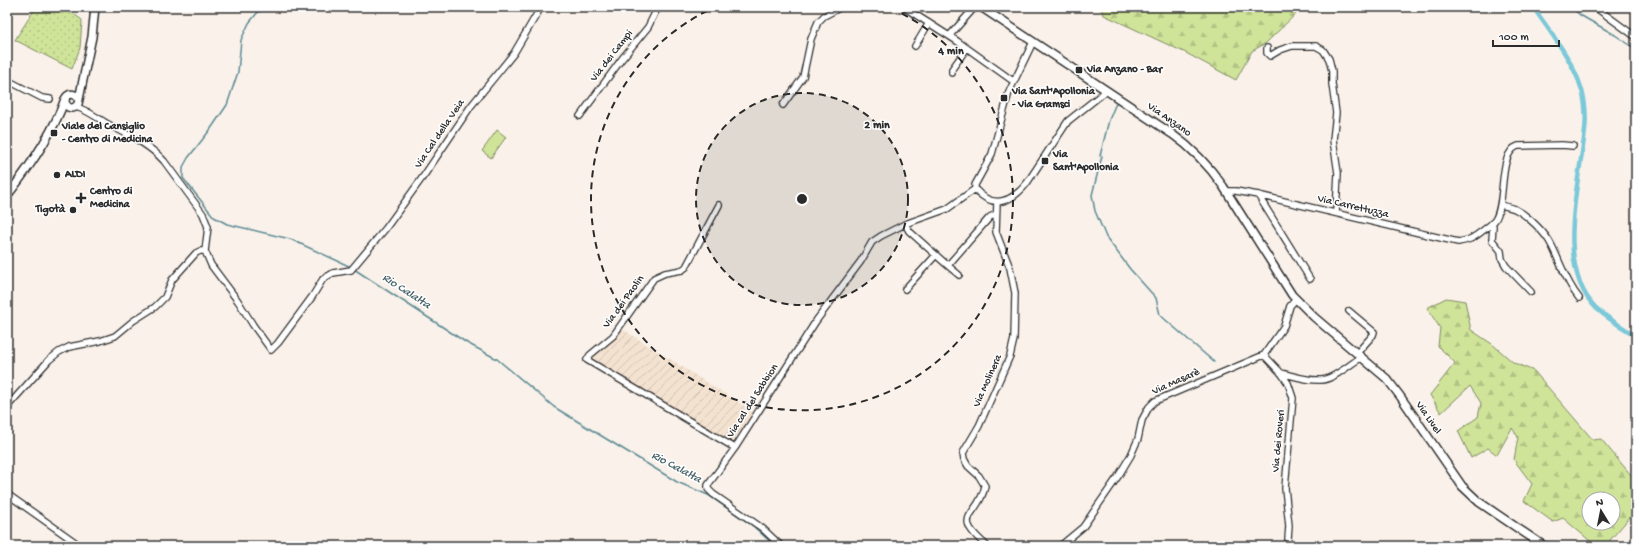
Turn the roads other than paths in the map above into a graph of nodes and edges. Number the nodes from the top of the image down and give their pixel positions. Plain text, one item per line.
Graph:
1 (95, 7) edge
2 (542, 7) edge
3 (658, 7) edge
4 (841, 7) edge
5 (975, 7) edge
6 (981, 7) edge
7 (1595, 7) edge
8 (905, 8) edge
9 (929, 23) junction
10 (951, 37) junction
11 (1636, 37) edge
12 (1033, 42) junction
13 (915, 46) dead end
14 (967, 48) junction
15 (1267, 48) dead end
16 (88, 55) junction
17 (952, 73) dead end
18 (7, 80) edge
19 (1013, 80) junction
20 (1106, 91) junction
21 (67, 97) junction
22 (50, 99) dead end
23 (76, 104) junction
24 (783, 105) dead end
25 (580, 116) dead end
26 (46, 138) junction
27 (1573, 146) dead end
28 (975, 189) junction
29 (1226, 191) junction
30 (1258, 195) junction
31 (7, 196) edge
32 (997, 202) junction
33 (719, 205) dead end
34 (1500, 205) junction
35 (1336, 213) junction
36 (996, 214) junction
37 (1492, 223) junction
38 (905, 224) junction
39 (205, 251) junction
40 (936, 255) junction
41 (946, 264) junction
42 (959, 275) dead end
43 (1310, 279) dead end
44 (905, 289) dead end
45 (1532, 292) dead end
46 (1579, 298) dead end
47 (1296, 299) junction
48 (1349, 311) dead end
49 (1264, 355) junction
50 (1359, 355) junction
51 (587, 360) joint
52 (1282, 372) junction
53 (7, 407) edge
54 (735, 448) junction
55 (7, 494) edge
56 (1288, 539) dead end
57 (79, 546) edge
58 (781, 546) edge
59 (987, 546) edge
60 (1060, 546) edge
61 (1544, 546) edge

1 - 16 main road
2 - 39 street, Via Cal della Veia
3 - 25 street, Via dei Campi
4 - 24 street
5 - 10 street
6 - 12 main road, Via Anzano
7 - 11 street
8 - 9 street
9 - 10 street
9 - 13 street
10 - 14 street
12 - 19 street
12 - 20 main road, Via Anzano
14 - 17 street
14 - 19 street
15 - 35 street
16 - 21 main road
16 - 23 main road
18 - 22 street
19 - 28 street
20 - 29 main road, Via Anzano
20 - 32 street
21 - 23 main road
21 - 23 main road
21 - 26 main road
23 - 26 main road
23 - 39 street
26 - 31 main road
27 - 34 street
28 - 32 street
28 - 38 street
29 - 30 street, Via Carrettuzza
29 - 47 main road, Via Anzano
30 - 35 street, Via Carrettuzza
30 - 43 street
32 - 36 street, Via Molinera
33 - 51 street, Via dei Paolin
34 - 37 street
34 - 46 street
35 - 37 street, Via Carrettuzza
36 - 41 street
36 - 59 street, Via Molinera
37 - 45 street
38 - 40 street
38 - 54 street, Via cal del Sabbion
39 - 53 street
40 - 41 street
40 - 44 street
41 - 42 street
47 - 49 street
47 - 50 main road, Via Livel
48 - 50 street
49 - 52 street, Via dei Roveri
49 - 60 street, Via Masarè
50 - 52 street
50 - 61 main road, Via Livel
51 - 54 street, Via cal del Sabbion
52 - 56 street, Via dei Roveri
54 - 58 street
55 - 57 street

